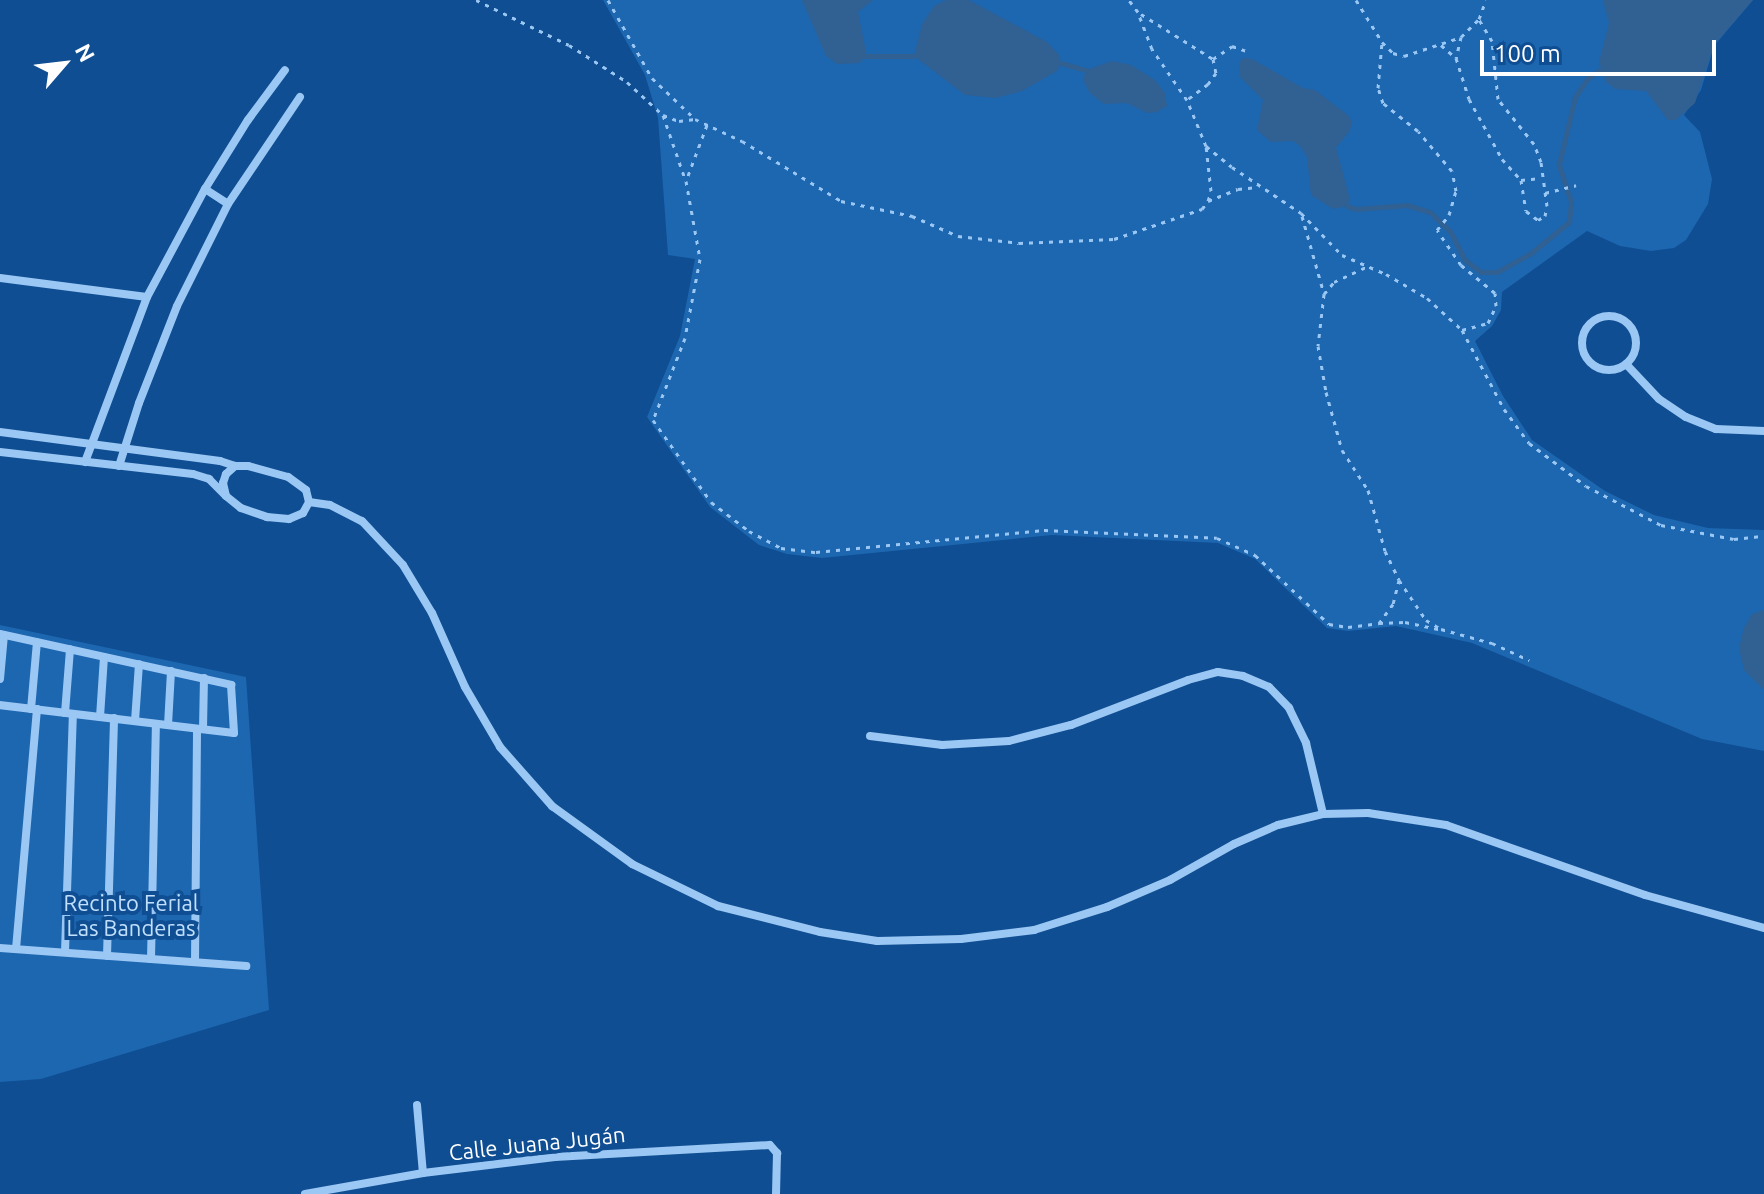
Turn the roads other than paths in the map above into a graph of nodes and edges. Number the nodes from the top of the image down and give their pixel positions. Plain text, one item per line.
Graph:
1 (285, 70) dead end
2 (300, 97) dead end
3 (205, 189) junction
4 (228, 204) junction
5 (0, 278) edge
6 (147, 297) junction
7 (1626, 364) junction
8 (1764, 431) edge
9 (0, 432) edge
10 (91, 444) junction
11 (124, 448) junction
12 (0, 452) edge
13 (85, 462) junction
14 (119, 466) junction
15 (235, 466) junction
16 (226, 496) junction
17 (309, 502) junction
18 (2, 634) edge
19 (37, 642) junction
20 (70, 649) junction
21 (104, 657) junction
22 (139, 664) junction
23 (171, 671) junction
24 (204, 678) junction
25 (0, 679) edge
26 (0, 705) edge
27 (34, 709) junction
28 (69, 713) junction
29 (100, 717) junction
30 (114, 718) junction
31 (135, 721) junction
32 (156, 724) junction
33 (168, 725) junction
34 (200, 729) junction
35 (870, 736) dead end
36 (1323, 814) junction
37 (1764, 928) edge
38 (0, 948) edge
39 (16, 949) junction
40 (65, 952) junction
41 (107, 956) junction
42 (151, 959) junction
43 (195, 962) junction
44 (246, 966) dead end
45 (417, 1105) dead end
46 (423, 1173) junction
47 (305, 1194) edge
48 (776, 1194) edge

1 - 3 street
2 - 4 street
3 - 4 street
3 - 6 street
4 - 11 street
5 - 6 street
6 - 10 street
7 - 7 street
7 - 8 street
9 - 10 street
10 - 11 street
10 - 13 street
11 - 14 street
11 - 15 street
12 - 13 street
13 - 14 street
14 - 16 street
15 - 16 street
15 - 17 street
16 - 17 street
17 - 36 street
18 - 19 street
18 - 25 street
19 - 20 street
19 - 27 street
20 - 21 street
20 - 28 street
21 - 22 street
21 - 29 street
22 - 23 street
22 - 31 street
23 - 24 street
23 - 33 street
24 - 34 street
24 - 34 street
26 - 27 street
27 - 28 street
27 - 39 street
28 - 29 street
28 - 40 street
29 - 30 street
30 - 31 street
30 - 41 street
31 - 32 street
32 - 33 street
32 - 42 street
33 - 34 street
34 - 43 street
35 - 36 street
36 - 37 street
38 - 39 street
39 - 40 street
40 - 41 street
41 - 42 street
42 - 43 street
43 - 44 street
45 - 46 street
46 - 47 street, Calle Juana Jugán
46 - 48 street, Calle Juana Jugán

